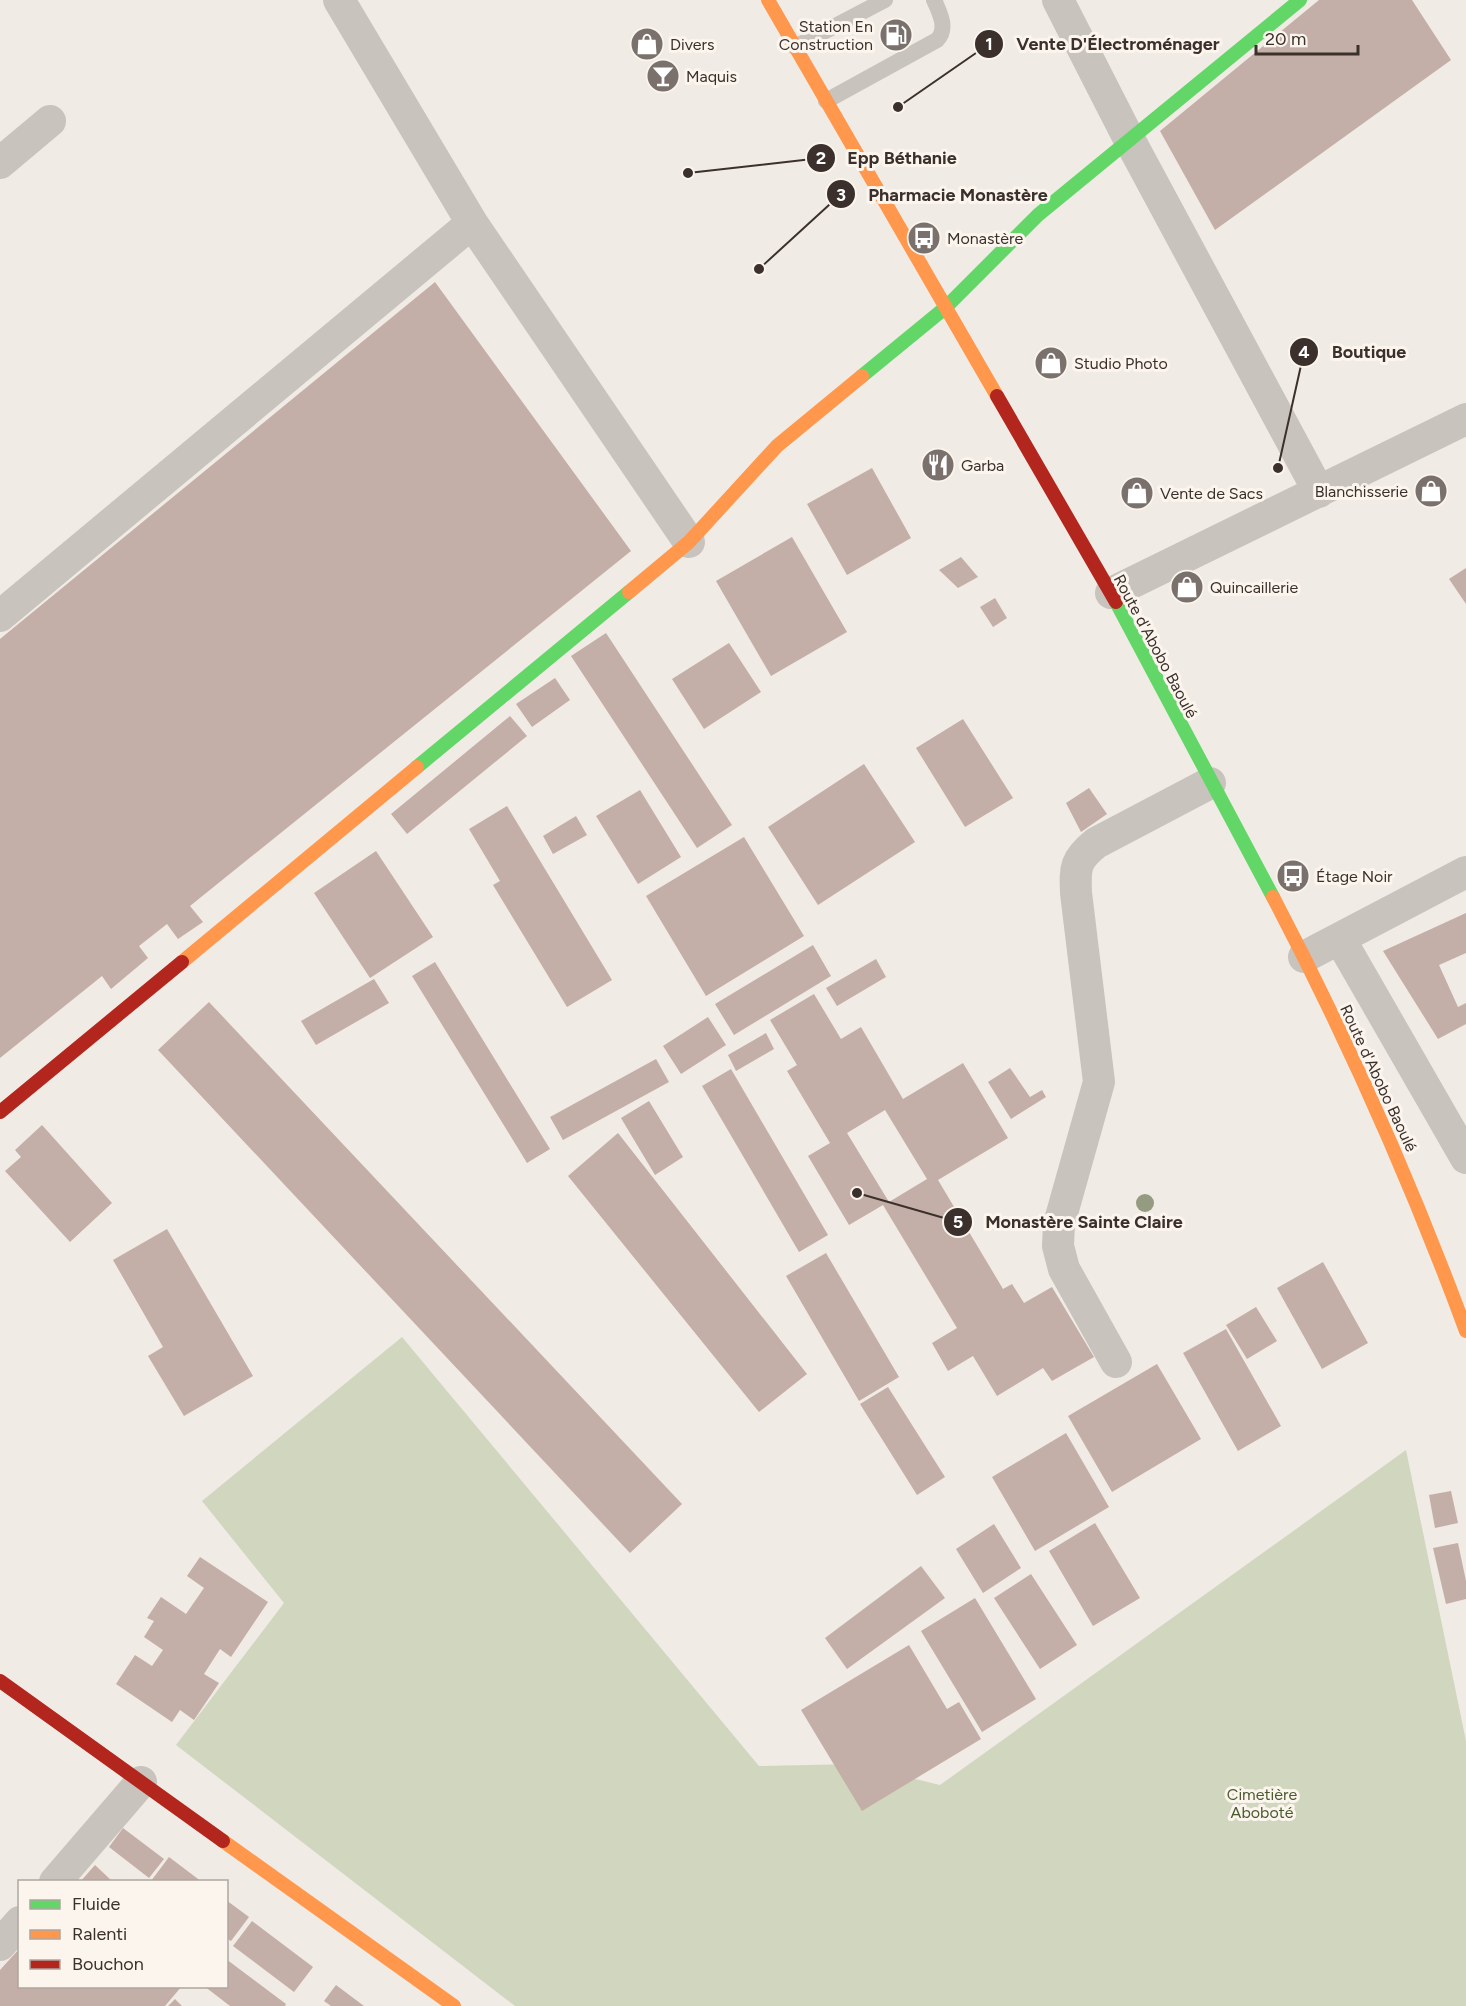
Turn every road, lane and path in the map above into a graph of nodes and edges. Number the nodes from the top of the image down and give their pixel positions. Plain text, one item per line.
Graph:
1 (339, 0) edge
2 (768, 0) edge
3 (885, 0) edge
4 (934, 0) edge
5 (1058, 0) edge
6 (1300, 0) edge
7 (795, 47) junction
8 (826, 101) junction
9 (50, 121) dead end
10 (1129, 139) junction
11 (0, 163) edge
12 (472, 223) junction
13 (945, 308) junction
14 (1466, 419) edge
15 (1319, 492) junction
16 (689, 542) junction
17 (1111, 594) junction
18 (0, 616) edge
19 (1210, 783) junction
20 (1466, 872) edge
21 (1340, 939) junction
22 (1304, 957) junction
23 (0, 1112) edge
24 (1466, 1158) edge
25 (1466, 1331) edge
26 (1116, 1362) dead end
27 (0, 1681) edge
28 (141, 1782) junction
29 (56, 1880) edge
30 (18, 1924) edge
31 (0, 1945) edge
32 (436, 2001) edge

1 - 12 street
2 - 7 street, Route d'Abobo Baoulé
3 - 7 lane
4 - 8 lane
5 - 10 street
6 - 10 street
7 - 8 street, Route d'Abobo Baoulé
8 - 13 street, Route d'Abobo Baoulé
9 - 11 street
10 - 13 street
10 - 15 street
12 - 16 street
12 - 18 street
13 - 16 street
13 - 17 street, Route d'Abobo Baoulé
14 - 15 street
15 - 17 street
16 - 23 street
17 - 19 street, Route d'Abobo Baoulé
19 - 22 street, Route d'Abobo Baoulé
19 - 26 street
20 - 21 street
21 - 22 street
21 - 24 street
22 - 25 street, Route d'Abobo Baoulé
27 - 28 street
28 - 29 street
28 - 32 street
30 - 31 street

